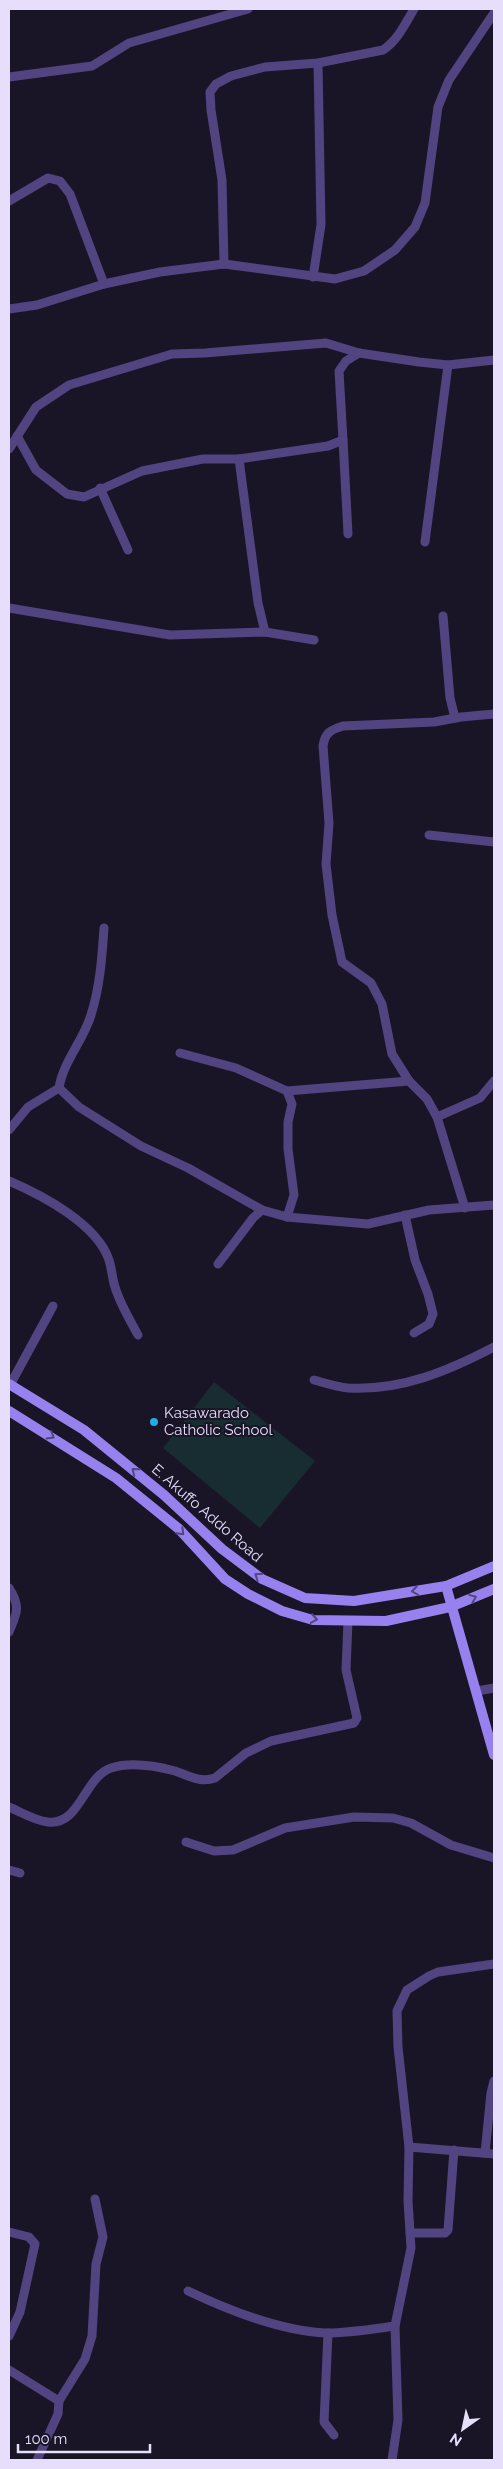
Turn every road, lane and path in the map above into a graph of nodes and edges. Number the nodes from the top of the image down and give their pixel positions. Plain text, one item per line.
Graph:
1 (248, 9) edge
2 (414, 9) edge
3 (494, 13) edge
4 (318, 63) junction
5 (9, 77) edge
6 (9, 201) edge
7 (224, 264) junction
8 (313, 277) junction
9 (104, 284) junction
10 (9, 309) edge
11 (359, 353) junction
12 (494, 360) edge
13 (448, 365) junction
14 (17, 436) junction
15 (342, 440) junction
16 (9, 449) edge
17 (239, 459) junction
18 (100, 488) junction
19 (348, 534) dead end
20 (425, 542) dead end
21 (128, 550) dead end
22 (9, 608) edge
23 (443, 616) dead end
24 (265, 632) junction
25 (314, 640) dead end
26 (494, 714) edge
27 (455, 718) junction
28 (429, 835) dead end
29 (494, 842) edge
30 (104, 928) dead end
31 (180, 1053) dead end
32 (409, 1082) junction
33 (494, 1082) edge
34 (59, 1088) junction
35 (287, 1091) junction
36 (437, 1117) junction
37 (9, 1130) edge
38 (9, 1181) edge
39 (494, 1205) edge
40 (465, 1208) junction
41 (262, 1210) junction
42 (405, 1215) junction
43 (287, 1217) junction
44 (218, 1264) dead end
45 (53, 1306) dead end
46 (414, 1333) dead end
47 (138, 1336) dead end
48 (494, 1347) edge
49 (314, 1380) dead end
50 (10, 1385) edge
51 (9, 1411) edge
52 (494, 1566) edge
53 (446, 1586) junction
54 (9, 1588) edge
55 (494, 1589) edge
56 (450, 1607) junction
57 (348, 1621) junction
58 (9, 1632) edge
59 (494, 1688) edge
60 (477, 1691) junction
61 (494, 1754) edge
62 (9, 1807) edge
63 (186, 1842) dead end
64 (494, 1858) edge
65 (9, 1870) edge
66 (20, 1873) dead end
67 (494, 1964) edge
68 (494, 2082) edge
69 (409, 2147) junction
70 (454, 2150) junction
71 (490, 2154) edge
72 (95, 2199) dead end
73 (9, 2232) edge
74 (410, 2233) junction
75 (188, 2291) dead end
76 (395, 2326) junction
77 (328, 2333) junction
78 (9, 2336) edge
79 (9, 2370) edge
80 (59, 2401) junction
81 (334, 2435) dead end
82 (37, 2460) edge
83 (392, 2460) edge

1 - 5 street
2 - 4 street
3 - 8 street
4 - 7 street
4 - 8 street
6 - 9 street
7 - 8 street
7 - 9 street
9 - 10 street
11 - 13 street
11 - 14 street
11 - 15 street
12 - 13 street
13 - 20 street
14 - 16 street
14 - 18 street
15 - 17 street
15 - 19 street
17 - 18 street
17 - 24 street
18 - 21 street
22 - 24 street
23 - 27 street
24 - 25 street
26 - 27 street
27 - 32 street
28 - 29 street
30 - 34 street
31 - 35 street
32 - 35 street
32 - 36 street
33 - 36 street
34 - 37 street
34 - 41 street
35 - 43 street
36 - 40 street
38 - 47 street
39 - 40 street
40 - 42 street
41 - 43 street
41 - 44 street
42 - 43 street
42 - 46 street
45 - 50 street
48 - 49 street
53 -> 50 main road, E. Akuffo Addo Road
51 -> 57 main road, E. Akuffo Addo Road
52 - 53 main road, E. Akuffo Addo Road
53 - 56 main road
54 - 58 street
56 -> 55 main road, E. Akuffo Addo Road
56 - 57 main road, E. Akuffo Addo Road
56 - 60 main road
57 - 62 street
59 - 60 street
60 - 61 main road
63 - 64 street
65 - 66 street
67 - 69 street
68 - 71 street
69 - 70 street
69 - 74 street
70 - 71 street
70 - 74 street
72 - 80 street
73 - 78 street
74 - 76 street
75 - 77 street
76 - 77 street
76 - 83 street
77 - 81 street
79 - 80 street
80 - 82 street

